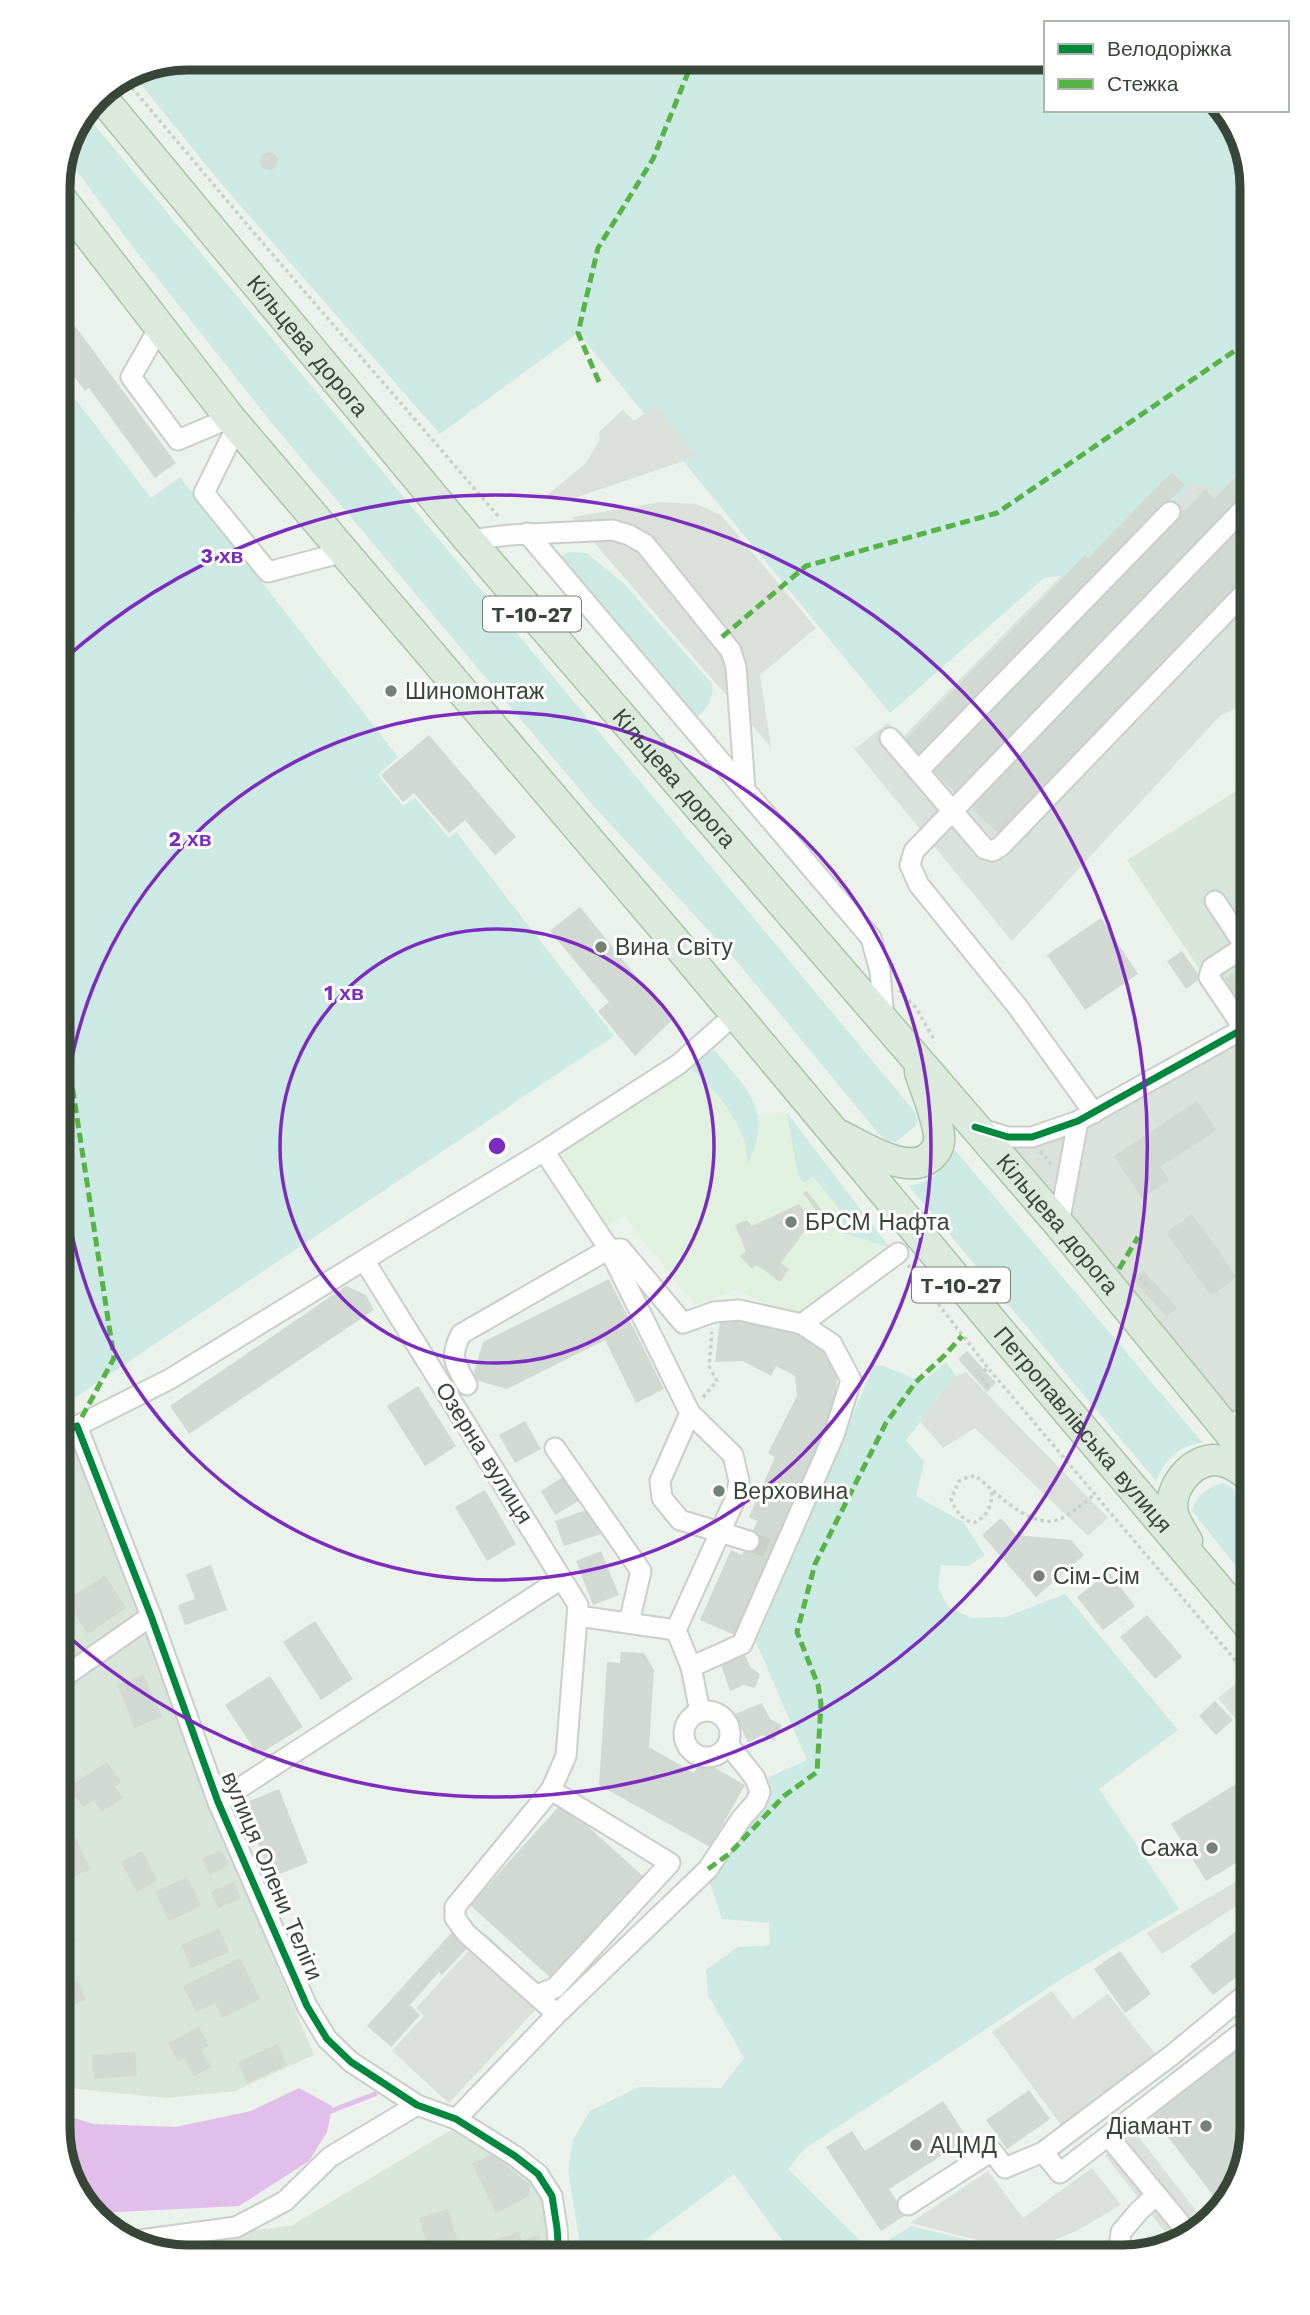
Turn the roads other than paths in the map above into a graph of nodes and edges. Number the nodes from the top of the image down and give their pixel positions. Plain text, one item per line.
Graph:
1 (106, 102) edge
2 (70, 217) edge
3 (159, 328) junction
4 (234, 422) junction
5 (1170, 512) dead end
6 (1240, 512) edge
7 (527, 533) junction
8 (470, 540) junction
9 (344, 552) junction
10 (1240, 597) edge
11 (890, 738) dead end
12 (918, 771) junction
13 (745, 790) junction
14 (952, 811) junction
15 (1214, 901) dead end
16 (1240, 933) edge
17 (1240, 950) edge
18 (734, 1014) junction
19 (1240, 1017) edge
20 (885, 1024) junction
21 (1240, 1031) edge
22 (916, 1060) junction
23 (1086, 1117) junction
24 (975, 1127) junction
25 (834, 1133) junction
26 (544, 1151) junction
27 (1059, 1224) junction
28 (609, 1249) junction
29 (898, 1253) road end
30 (365, 1260) junction
31 (802, 1324) junction
32 (467, 1385) dead end
33 (690, 1413) junction
34 (1240, 1420) edge
35 (77, 1426) junction
36 (1225, 1427) junction
37 (70, 1429) edge
38 (1240, 1445) edge
39 (555, 1448) dead end
40 (1240, 1469) edge
41 (721, 1533) junction
42 (748, 1541) tunnel mouth
43 (1205, 1574) junction
44 (561, 1579) junction
45 (1240, 1615) edge
46 (151, 1616) junction
47 (578, 1616) junction
48 (629, 1623) junction
49 (676, 1630) junction
50 (691, 1667) junction
51 (70, 1673) edge
52 (700, 1712) junction
53 (728, 1744) junction
54 (551, 1790) junction
55 (218, 1802) junction
56 (536, 1995) junction
57 (1240, 1999) edge
58 (557, 2014) junction
59 (1240, 2034) edge
60 (417, 2105) junction
61 (456, 2119) junction
62 (1108, 2136) junction
63 (1043, 2152) junction
64 (1156, 2195) junction
65 (908, 2205) dead end
66 (1184, 2228) edge
67 (149, 2239) edge
68 (558, 2245) edge
69 (1119, 2245) edge

1 - 8 highway, Кільцева дорога / Т-10-27
2 - 3 highway, Т-10-27
3 - 4 highway, Т-10-27
3 - 4 street
4 - 9 highway, Т-10-27
4 - 9 street
5 - 12 street
6 - 14 street
7 - 8 street
7 - 13 street
7 - 13 street
8 - 20 highway, Кільцева дорога / Т-10-27
9 - 18 highway, Петропавлівська вулиця / Т-10-27
10 - 14 street
11 - 12 street
12 - 14 street
13 - 20 street
14 - 23 street
15 - 16 street
17 - 19 street
18 - 25 highway, Петропавлівська вулиця / Т-10-27
18 - 26 street
20 - 22 highway, Кільцева дорога / Т-10-27
21 - 23 street
22 - 24 highway, Кільцева дорога / Т-10-27
22 - 25 highway
23 - 24 street
23 - 27 street
24 - 27 highway, Кільцева дорога / Т-10-27
25 - 43 highway, Петропавлівська вулиця / Т-10-27
26 - 28 street
26 - 30 street
27 - 36 highway, Кільцева дорога / Т-10-27
28 - 31 street
28 - 32 street
28 - 33 street
29 - 31 street
30 - 35 street
30 - 44 street, Озерна вулиця
31 - 50 street
33 - 41 street
33 - 41 street
34 - 36 street
35 - 37 street
35 - 46 street, вулиця Олени Теліги
36 - 38 highway, Кільцева дорога / Т-10-27
39 - 48 street
40 - 43 highway
41 - 42 street
41 - 49 street
43 - 45 highway, Петропавлівська вулиця / Т-10-27
44 - 47 street, Озерна вулиця
44 - 55 street
46 - 51 street
46 - 55 street, вулиця Олени Теліги
47 - 48 street
47 - 54 street, Озерна вулиця
48 - 49 street
49 - 50 street
50 - 52 street
52 - 53 street
52 - 53 street
53 - 58 street
54 - 56 street, Озерна вулиця
54 - 56 street
55 - 60 street, вулиця Олени Теліги
56 - 58 street, Озерна вулиця
57 - 63 street
58 - 61 street
59 - 62 street
60 - 61 street, вулиця Олени Теліги
60 - 67 street
61 - 68 street, вулиця Олени Теліги
62 - 63 street
62 - 64 street
63 - 65 street
64 - 66 street
64 - 69 street

